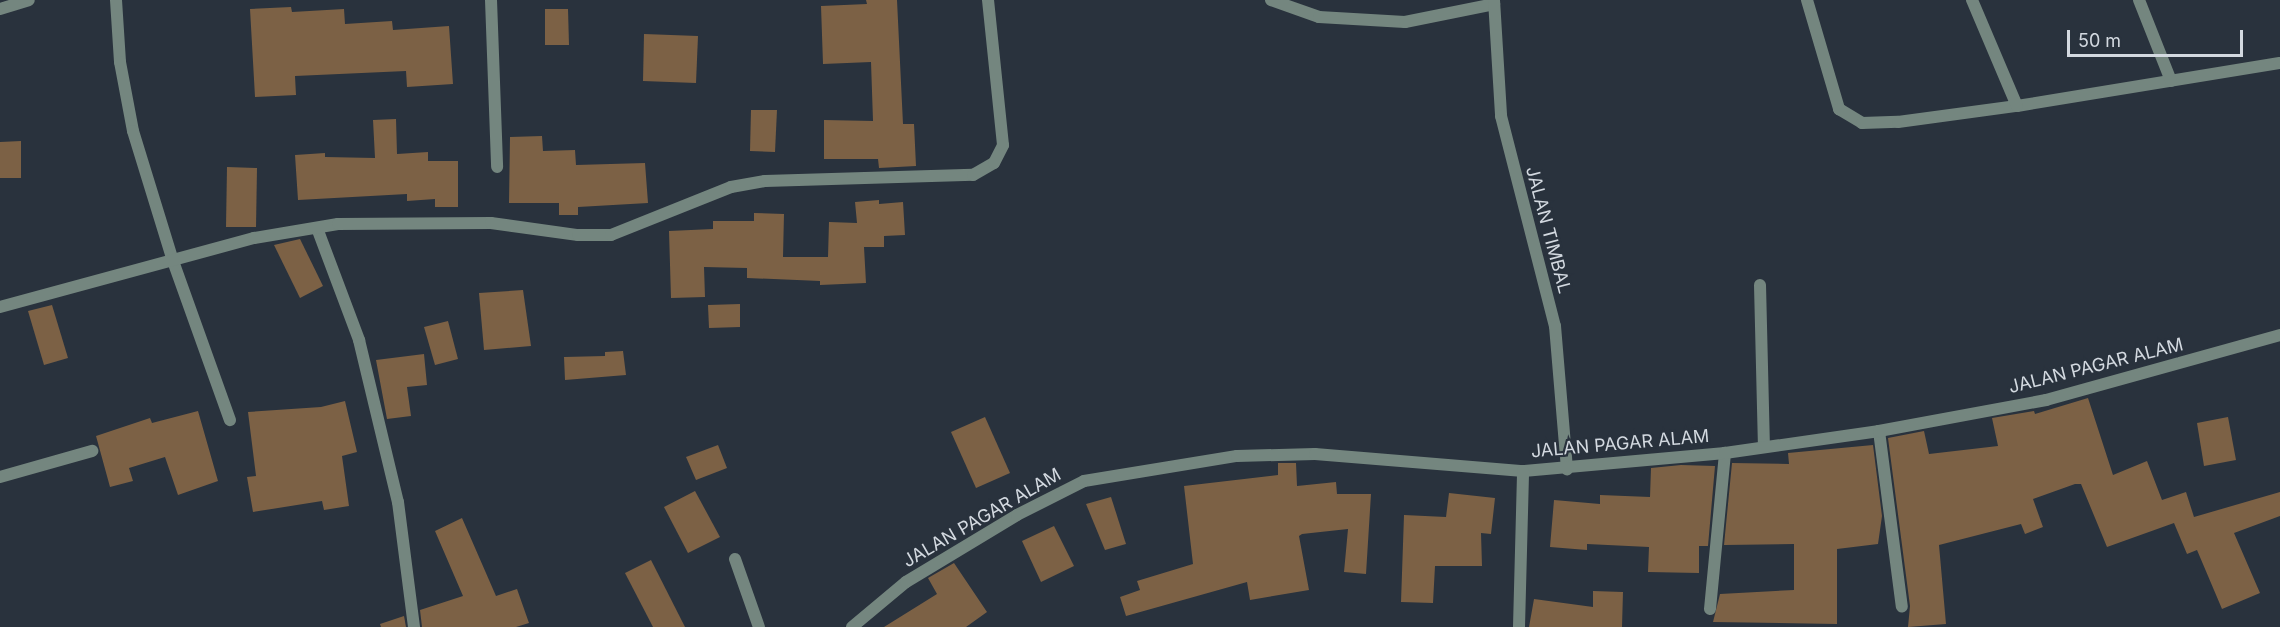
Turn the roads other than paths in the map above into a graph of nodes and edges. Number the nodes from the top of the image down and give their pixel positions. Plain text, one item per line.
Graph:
1 (29, 0) edge
2 (116, 0) edge
3 (491, 0) edge
4 (988, 0) edge
5 (1271, 0) edge
6 (1807, 0) edge
7 (1972, 0) edge
8 (2139, 0) edge
9 (1494, 2) edge
10 (0, 9) edge
11 (2280, 63) edge
12 (2171, 81) junction
13 (2017, 106) junction
14 (497, 167) dead end
15 (317, 228) junction
16 (173, 261) junction
17 (1760, 285) dead end
18 (0, 307) edge
19 (2280, 335) edge
20 (230, 420) dead end
21 (1880, 431) junction
22 (1764, 447) junction
23 (92, 451) dead end
24 (1725, 453) junction
25 (1566, 469) junction
26 (1523, 471) junction
27 (0, 477) edge
28 (735, 559) dead end
29 (1902, 607) dead end
30 (1710, 609) dead end
31 (414, 627) edge
32 (759, 627) edge
33 (852, 627) edge
34 (1519, 627) edge

1 - 10 street
2 - 16 street
3 - 14 street
4 - 15 street
5 - 9 street
6 - 13 street
7 - 13 street
8 - 12 street
9 - 25 street, JALAN TIMBAL
11 - 12 street
12 - 13 street
15 - 16 street
15 - 31 street
16 - 18 street
16 - 20 street
17 - 22 street
19 - 21 street, JALAN PAGAR ALAM
21 - 22 street, JALAN PAGAR ALAM
21 - 29 street
22 - 24 street, JALAN PAGAR ALAM
23 - 27 street
24 - 25 street, JALAN PAGAR ALAM
24 - 30 street
25 - 26 street, JALAN PAGAR ALAM
26 - 33 street, JALAN PAGAR ALAM
26 - 34 street
28 - 32 street

